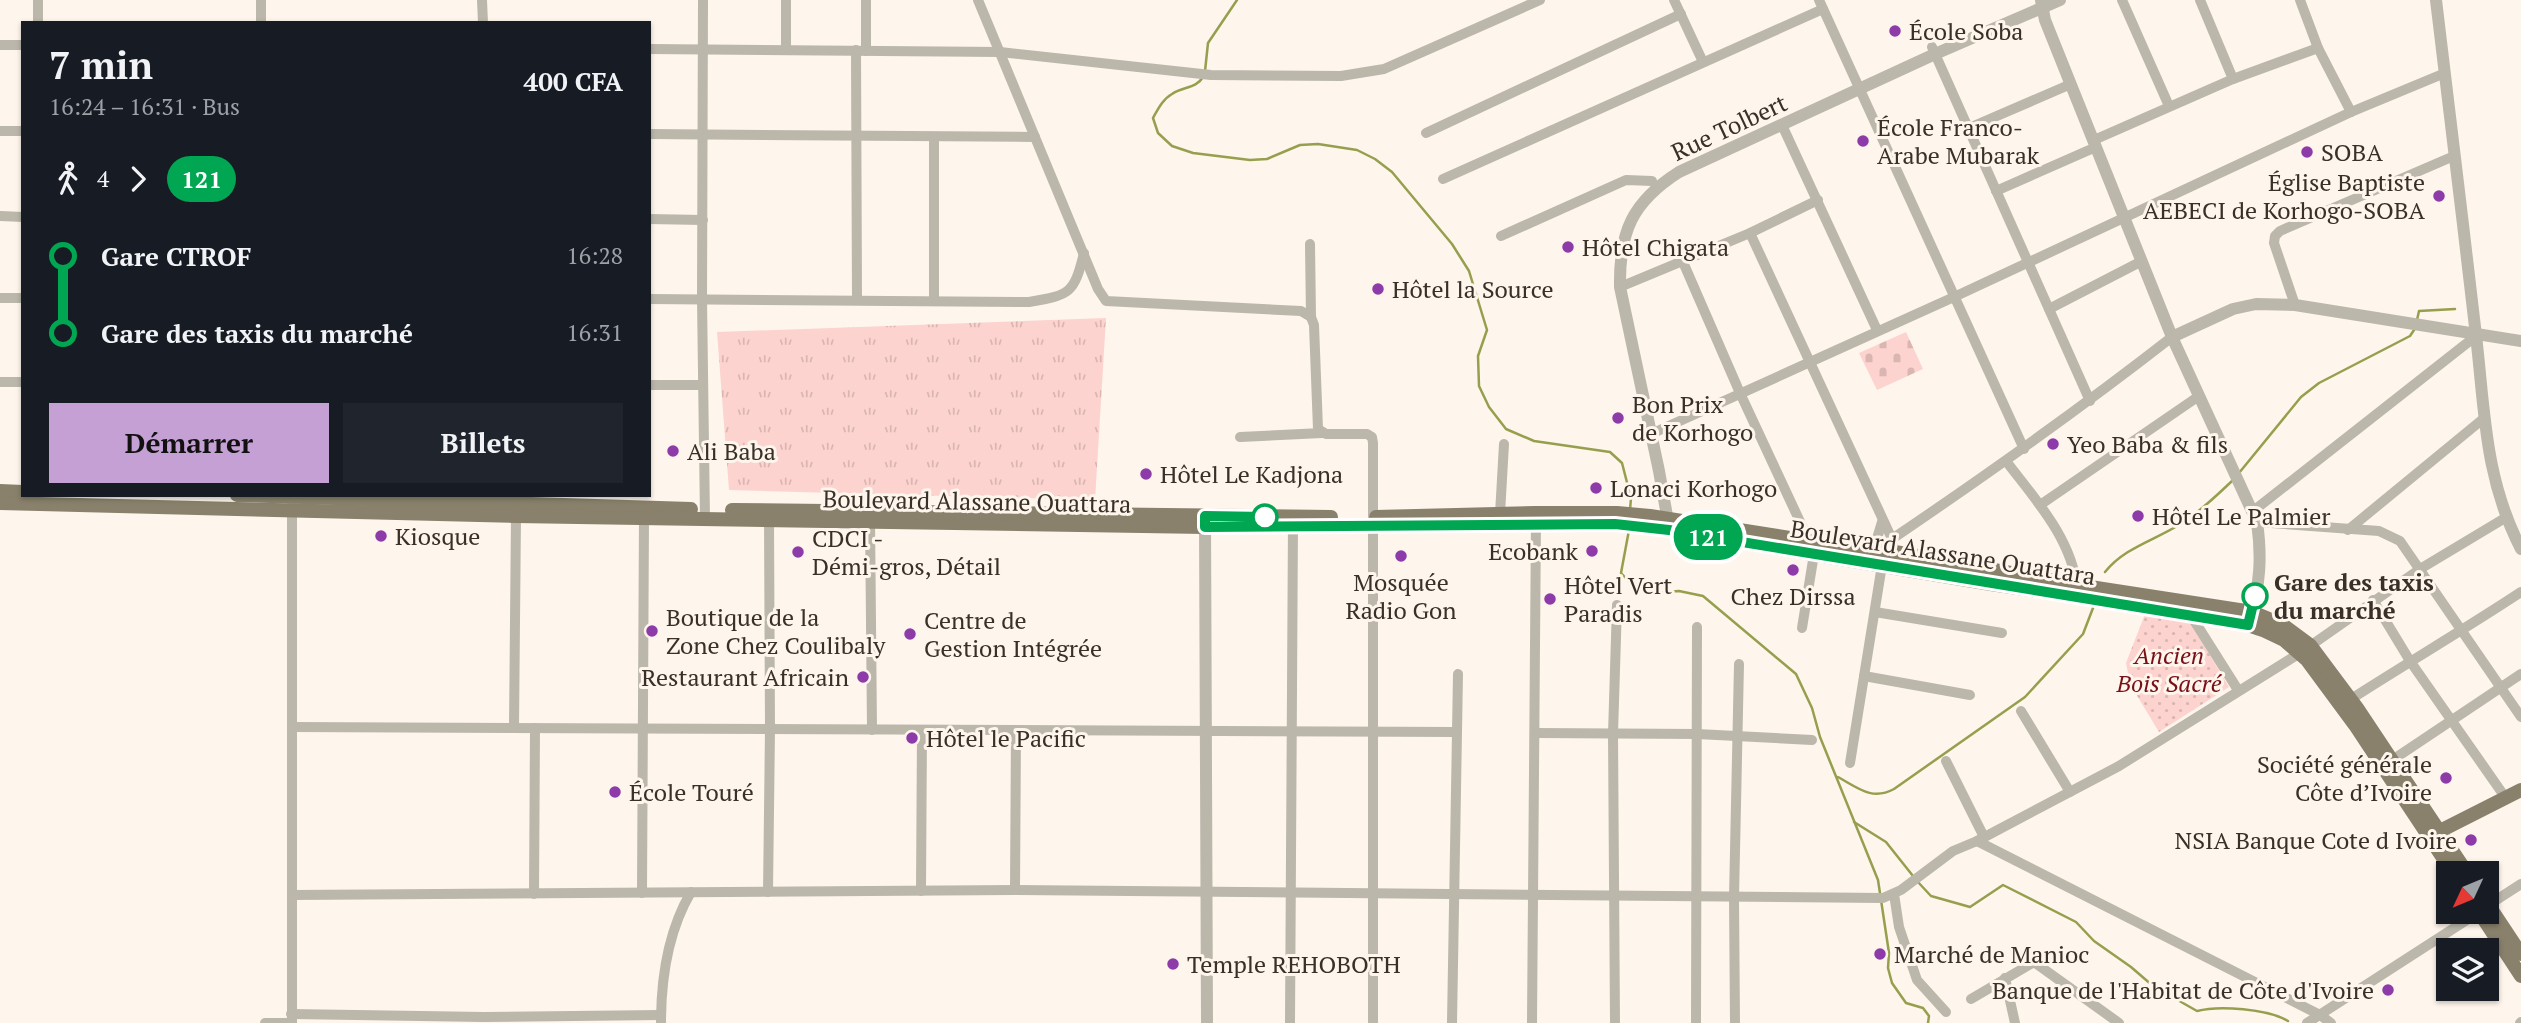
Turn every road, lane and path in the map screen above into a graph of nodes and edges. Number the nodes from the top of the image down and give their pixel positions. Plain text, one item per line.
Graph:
1 (38, 0) edge
2 (261, 0) edge
3 (482, 0) edge
4 (704, 0) edge
5 (786, 0) edge
6 (866, 0) edge
7 (978, 0) edge
8 (1540, 0) edge
9 (1674, 0) edge
10 (2060, 0) edge
11 (2122, 0) edge
12 (2200, 0) edge
13 (2300, 0) edge
14 (2436, 0) edge
15 (1821, 4) edge
16 (2038, 6) edge
17 (1681, 14) junction
18 (38, 21) edge
19 (261, 21) edge
20 (483, 21) edge
21 (0, 45) edge
22 (21, 45) edge
23 (2318, 48) junction
24 (651, 49) edge
25 (703, 49) junction
26 (786, 50) junction
27 (861, 50) junction
28 (1933, 51) junction
29 (1000, 52) junction
30 (1703, 62) junction
31 (2445, 73) junction
32 (2233, 79) junction
33 (2071, 84) junction
34 (1858, 86) junction
35 (2169, 106) junction
36 (2351, 112) junction
37 (1783, 125) junction
38 (1969, 128) junction
39 (0, 131) edge
40 (21, 131) edge
41 (1426, 133) dead end
42 (651, 134) edge
43 (704, 135) junction
44 (855, 136) junction
45 (1035, 136) junction
46 (934, 137) junction
47 (2095, 144) junction
48 (2454, 156) junction
49 (1443, 179) dead end
50 (1652, 181) junction
51 (1996, 191) junction
52 (1818, 200) junction
53 (0, 216) edge
54 (21, 217) edge
55 (2124, 218) junction
56 (651, 219) edge
57 (704, 220) junction
58 (1750, 233) junction
59 (1501, 236) dead end
60 (1310, 244) dead end
61 (1084, 252) junction
62 (2142, 261) junction
63 (1683, 262) junction
64 (2028, 263) junction
65 (1620, 287) junction
66 (1954, 297) junction
67 (0, 298) edge
68 (21, 298) edge
69 (651, 299) edge
70 (702, 299) junction
71 (857, 299) junction
72 (934, 301) junction
73 (2295, 305) junction
74 (2049, 309) junction
75 (1311, 317) junction
76 (1877, 330) junction
77 (2476, 336) junction
78 (2172, 337) junction
79 (2521, 341) edge
80 (1809, 362) junction
81 (0, 382) edge
82 (21, 382) edge
83 (651, 385) edge
84 (703, 386) junction
85 (1740, 393) junction
86 (2199, 396) junction
87 (2090, 401) junction
88 (2483, 419) junction
89 (1322, 433) junction
90 (1651, 434) junction
91 (1240, 437) dead end
92 (1504, 444) dead end
93 (2024, 449) junction
94 (2006, 461) junction
95 (0, 491) edge
96 (21, 492) edge
97 (36, 500) edge
98 (259, 500) edge
99 (0, 503) edge
100 (292, 503) junction
101 (481, 504) edge
102 (2040, 505) junction
103 (554, 510) junction
104 (1500, 514) junction
105 (705, 515) junction
106 (516, 516) junction
107 (870, 516) junction
108 (643, 517) junction
109 (2254, 517) junction
110 (1536, 519) junction
111 (769, 521) junction
112 (1205, 521) junction
113 (2512, 521) edge
114 (1293, 522) junction
115 (1374, 522) junction
116 (1882, 522) junction
117 (1659, 523) junction
118 (2348, 530) junction
119 (1810, 549) junction
120 (2521, 549) edge
121 (1884, 556) junction
122 (2420, 569) junction
123 (2076, 591) junction
124 (2521, 592) edge
125 (2373, 600) junction
126 (1617, 605) dead end
127 (1875, 612) junction
128 (2199, 612) junction
129 (2250, 618) junction
130 (1697, 627) dead end
131 (1802, 628) dead end
132 (2463, 631) junction
133 (2002, 633) dead end
134 (2305, 649) junction
135 (2410, 661) junction
136 (1739, 664) dead end
137 (1458, 674) dead end
138 (2521, 674) edge
139 (1864, 676) junction
140 (2501, 686) junction
141 (2238, 691) junction
142 (1970, 695) dead end
143 (2352, 707) junction
144 (2021, 711) dead end
145 (2521, 717) edge
146 (2452, 719) junction
147 (292, 727) junction
148 (514, 727) junction
149 (534, 728) junction
150 (644, 729) junction
151 (770, 729) junction
152 (872, 730) junction
153 (922, 730) junction
154 (1016, 731) junction
155 (1207, 732) junction
156 (1292, 732) junction
157 (1372, 732) junction
158 (1456, 732) junction
159 (1535, 733) junction
160 (1613, 734) junction
161 (1697, 734) junction
162 (1736, 736) junction
163 (1812, 740) dead end
164 (1946, 761) dead end
165 (1850, 764) dead end
166 (2388, 764) junction
167 (2521, 790) edge
168 (2070, 792) junction
169 (2505, 797) junction
170 (2434, 834) junction
171 (1981, 839) junction
172 (2447, 861) edge
173 (2457, 861) edge
174 (2521, 884) edge
175 (1015, 890) junction
176 (921, 891) junction
177 (691, 892) junction
178 (768, 892) junction
179 (642, 893) junction
180 (1206, 893) junction
181 (1292, 893) junction
182 (1373, 893) junction
183 (534, 894) junction
184 (1453, 894) junction
185 (1535, 894) junction
186 (1894, 894) junction
187 (292, 895) junction
188 (1616, 895) junction
189 (1696, 896) junction
190 (1734, 898) junction
191 (2499, 898) edge
192 (2458, 924) edge
193 (2492, 924) edge
194 (2496, 924) edge
195 (2521, 954) edge
196 (2521, 976) edge
197 (2005, 978) junction
198 (1971, 999) dead end
199 (1946, 1012) dead end
200 (2320, 1014) junction
201 (406, 1019) edge
202 (588, 1019) edge
203 (661, 1019) edge
204 (291, 1020) edge
205 (484, 1020) edge
206 (2110, 1021) edge
207 (265, 1023) edge
208 (1207, 1023) edge
209 (1290, 1023) edge
210 (1373, 1023) edge
211 (1452, 1023) edge
212 (1532, 1023) edge
213 (1615, 1023) edge
214 (1696, 1023) edge
215 (1735, 1023) edge
216 (2015, 1023) edge
217 (2307, 1023) edge
218 (2330, 1023) edge

1 - 18 street
2 - 19 street
3 - 20 street
4 - 25 street
5 - 26 street
6 - 27 street
7 - 29 street
8 - 29 street
9 - 17 street
10 - 16 street, Rue Tolbert
11 - 35 street
12 - 32 street
13 - 23 street
14 - 31 street
15 - 30 street
15 - 34 street
16 - 28 street, Rue Tolbert
16 - 33 street
17 - 30 street
17 - 41 street
21 - 22 street
23 - 32 street
23 - 36 street
24 - 25 street
25 - 26 street
25 - 43 street
26 - 27 street
27 - 29 street
27 - 44 street
28 - 34 street, Rue Tolbert
28 - 38 street
29 - 45 street
30 - 49 street
31 - 36 street
31 - 48 street
32 - 35 street
33 - 38 street
33 - 47 street
34 - 37 street, Rue Tolbert
34 - 50 street, Rue Tolbert
34 - 66 street
35 - 47 street
36 - 55 street
37 - 52 street
37 - 65 street, Rue Tolbert
38 - 51 street
39 - 40 street
42 - 43 street
43 - 44 street
43 - 57 street
44 - 46 street
44 - 71 street
45 - 46 street
45 - 61 street
46 - 72 street
47 - 51 street
47 - 55 street
48 - 73 street
48 - 77 street
50 - 59 street
50 - 117 street, Rue Tolbert
51 - 64 street
52 - 58 street
52 - 76 street
53 - 54 street
55 - 62 street
55 - 64 street
56 - 57 street
57 - 70 street
58 - 63 street
58 - 80 street
60 - 75 street
61 - 72 street
61 - 75 street
62 - 74 street
62 - 78 street
63 - 65 street
63 - 85 street
64 - 66 street
64 - 74 street
65 - 90 street, Rue Tolbert
66 - 76 street
66 - 93 street
67 - 68 street
69 - 70 street
70 - 71 street
70 - 84 street
71 - 72 street
73 - 77 street
73 - 78 street
74 - 87 street
75 - 89 street
76 - 80 street
77 - 79 street
77 - 88 street
77 - 109 street
78 - 86 street
78 - 87 street
80 - 85 street
80 - 116 street
81 - 82 street
83 - 84 street
84 - 105 street
85 - 90 street
85 - 119 street
86 - 102 street
86 - 109 street
87 - 93 street
88 - 113 street
88 - 118 street
89 - 91 street
89 - 115 street
90 - 117 street, Rue Tolbert
92 - 104 street
93 - 94 street
94 - 102 street
94 - 121 street
95 - 96 main road
97 - 98 main road, Boulevard Alassane Ouattara
97 - 99 main road, Boulevard Alassane Ouattara
98 - 100 main road, Boulevard Alassane Ouattara
100 - 101 main road, Boulevard Alassane Ouattara
100 - 147 street
101 - 103 main road, Boulevard Alassane Ouattara
101 - 106 main road, Boulevard Alassane Ouattara
102 - 123 street
103 - 105 main road, Boulevard Alassane Ouattara
103 - 106 main road, Boulevard Alassane Ouattara
103 - 108 main road, Boulevard Alassane Ouattara
104 - 110 main road, Boulevard Alassane Ouattara
104 - 115 main road, Boulevard Alassane Ouattara
105 - 107 main road, Boulevard Alassane Ouattara
105 - 108 main road, Boulevard Alassane Ouattara
105 - 111 main road, Boulevard Alassane Ouattara
106 - 148 street
107 - 111 main road, Boulevard Alassane Ouattara
107 - 112 main road, Boulevard Alassane Ouattara
107 - 152 street
108 - 150 street
109 - 118 street
109 - 129 street
110 - 115 main road, Boulevard Alassane Ouattara
110 - 117 main road, Boulevard Alassane Ouattara
110 - 159 street
111 - 151 street
112 - 114 main road, Boulevard Alassane Ouattara
112 - 155 street
113 - 120 street
113 - 122 street
114 - 115 main road, Boulevard Alassane Ouattara
114 - 156 street
115 - 157 street
116 - 121 street
116 - 121 street
117 - 119 main road, Boulevard Alassane Ouattara
118 - 122 street
119 - 121 main road, Boulevard Alassane Ouattara
119 - 131 street
121 - 123 main road, Boulevard Alassane Ouattara
121 - 127 street
122 - 125 street
122 - 132 street
123 - 128 main road, Boulevard Alassane Ouattara
124 - 132 street
125 - 134 street
125 - 135 street
126 - 160 street
127 - 133 street
127 - 139 street
128 - 129 main road, Boulevard Alassane Ouattara
128 - 141 street
129 - 134 main road, Boulevard Alassane Ouattara
130 - 161 street
132 - 135 street
132 - 140 street
134 - 141 street
134 - 143 main road, Boulevard Alassane Ouattara
135 - 143 street
135 - 146 street
136 - 162 street
137 - 158 street
138 - 140 street
139 - 142 street
139 - 165 street
140 - 145 street
140 - 146 street
141 - 168 street
143 - 166 main road, Boulevard Alassane Ouattara
144 - 168 street
146 - 166 street
146 - 169 street
147 - 148 street
147 - 187 street
148 - 149 street
149 - 150 street
149 - 183 street
150 - 151 street
150 - 179 street
151 - 152 street
151 - 178 street
152 - 153 street
153 - 154 street
153 - 176 street
154 - 155 street
154 - 175 street
155 - 156 street
155 - 180 street
156 - 157 street
156 - 181 street
157 - 158 street
157 - 182 street
158 - 184 street
159 - 160 street
159 - 185 street
160 - 161 street
160 - 188 street
161 - 162 street
161 - 189 street
162 - 163 street
162 - 190 street
164 - 171 street
166 - 170 main road, Boulevard Alassane Ouattara
167 - 169 main road
168 - 171 street
169 - 170 main road
170 - 172 main road, Boulevard Alassane Ouattara
170 - 173 main road, Boulevard Alassane Ouattara
171 - 186 street
171 - 200 street
174 - 191 street
175 - 176 street
175 - 180 street
176 - 178 street
177 - 178 street
177 - 179 street
177 - 203 street
179 - 183 street
180 - 181 street
180 - 208 street
181 - 182 street
181 - 209 street
182 - 184 street
182 - 210 street
183 - 187 street
184 - 185 street
184 - 211 street
185 - 188 street
185 - 212 street
186 - 190 street
186 - 199 street
187 - 204 street
188 - 189 street
188 - 213 street
189 - 190 street
189 - 214 street
190 - 215 street
192 - 200 street
193 - 196 main road
194 - 195 main road
197 - 198 street
197 - 206 street
197 - 216 street
200 - 217 street
200 - 218 street
201 - 204 street
201 - 205 street
202 - 203 street
202 - 205 street
204 - 207 street

